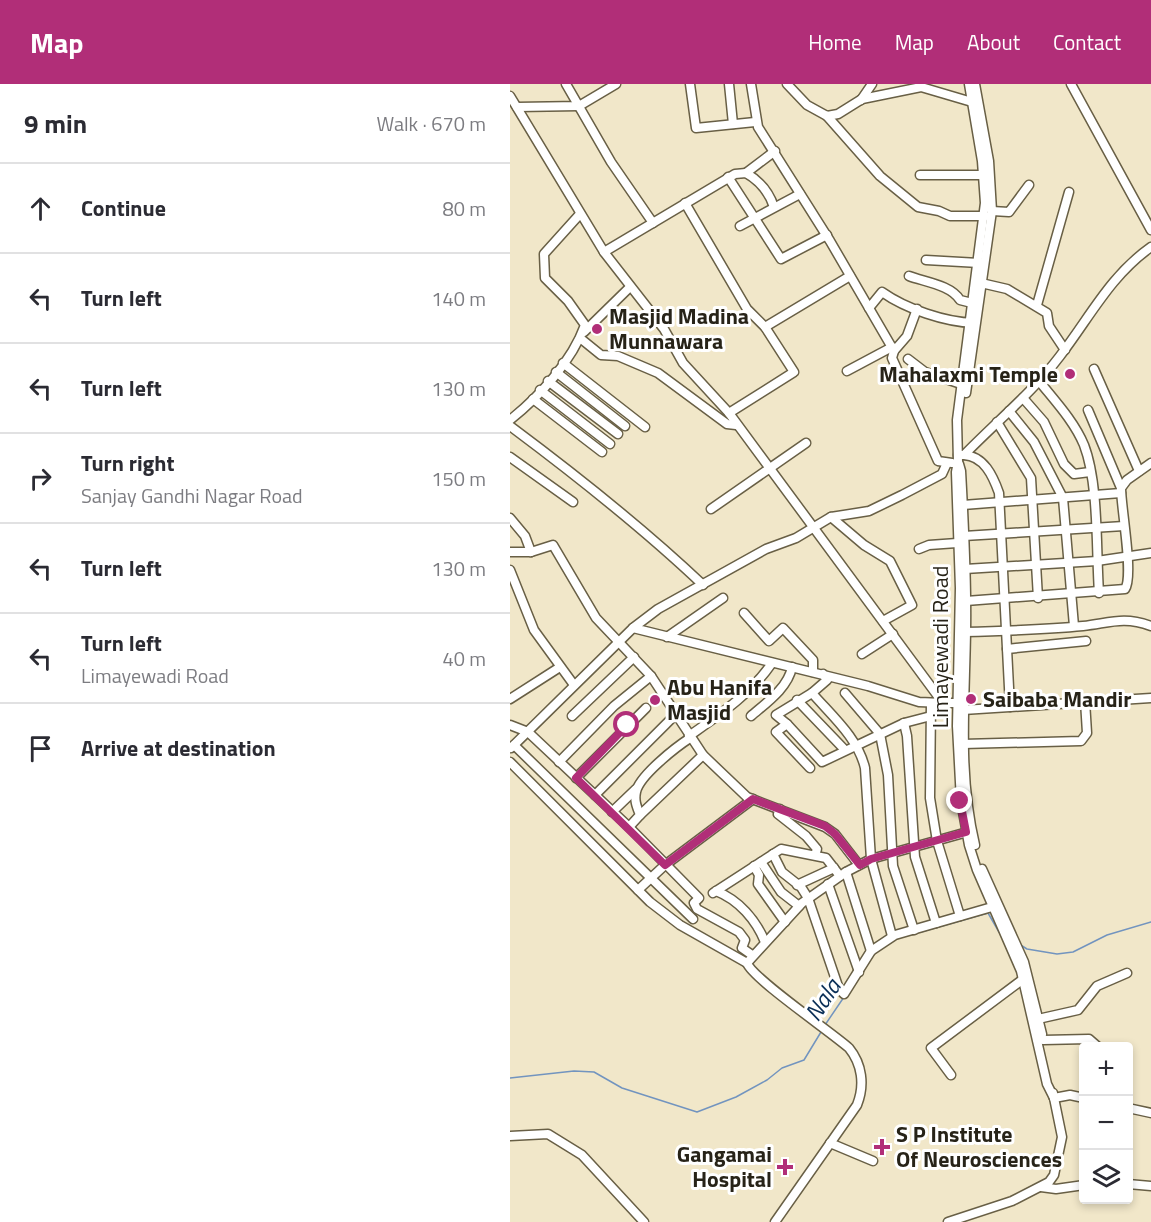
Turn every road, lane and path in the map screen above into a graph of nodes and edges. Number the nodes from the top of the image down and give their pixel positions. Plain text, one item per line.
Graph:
1 (566, 84) edge
2 (616, 84) edge
3 (690, 84) edge
4 (729, 84) edge
5 (751, 84) edge
6 (787, 84) edge
7 (872, 84) edge
8 (969, 84) edge
9 (975, 84) edge
10 (1071, 84) edge
11 (921, 86) edge
12 (510, 96) edge
13 (861, 100) junction
14 (975, 102) junction
15 (579, 106) junction
16 (517, 107) junction
17 (827, 116) junction
18 (755, 122) junction
19 (733, 124) junction
20 (775, 151) junction
21 (746, 173) junction
22 (920, 175) dead end
23 (984, 175) junction
24 (728, 177) junction
25 (1029, 185) dead end
26 (1069, 192) dead end
27 (800, 194) junction
28 (686, 203) junction
29 (774, 207) junction
30 (580, 214) junction
31 (988, 214) junction
32 (754, 218) junction
33 (653, 224) junction
34 (740, 226) dead end
35 (1151, 230) edge
36 (826, 236) junction
37 (1151, 247) edge
38 (604, 252) junction
39 (926, 260) dead end
40 (979, 263) junction
41 (850, 276) junction
42 (909, 276) dead end
43 (981, 283) junction
44 (630, 287) junction
45 (972, 303) junction
46 (1037, 306) junction
47 (869, 308) junction
48 (917, 309) junction
49 (972, 323) junction
50 (765, 327) junction
51 (581, 336) junction
52 (893, 349) junction
53 (1065, 350) junction
54 (908, 359) dead end
55 (563, 363) junction
56 (1094, 369) dead end
57 (847, 371) dead end
58 (556, 372) junction
59 (548, 381) junction
60 (1039, 381) junction
61 (961, 384) junction
62 (540, 390) junction
63 (1023, 398) junction
64 (533, 399) junction
65 (1088, 410) dead end
66 (1009, 411) junction
67 (729, 414) junction
68 (510, 420) edge
69 (997, 422) junction
70 (736, 425) junction
71 (510, 426) edge
72 (625, 426) dead end
73 (645, 427) dead end
74 (618, 434) dead end
75 (958, 435) junction
76 (610, 444) dead end
77 (806, 444) dead end
78 (602, 452) dead end
79 (510, 457) edge
80 (960, 457) junction
81 (947, 463) junction
82 (1151, 463) edge
83 (769, 469) junction
84 (1139, 471) junction
85 (1090, 472) junction
86 (1121, 490) junction
87 (1093, 496) junction
88 (1063, 498) junction
89 (1033, 501) junction
90 (573, 502) dead end
91 (1000, 504) junction
92 (963, 505) junction
93 (711, 508) dead end
94 (831, 517) junction
95 (510, 518) edge
96 (1124, 526) junction
97 (813, 529) junction
98 (1095, 529) junction
99 (1066, 530) junction
100 (1035, 532) junction
101 (1002, 535) junction
102 (961, 540) junction
103 (919, 549) dead end
104 (510, 552) edge
105 (531, 552) junction
106 (1151, 553) edge
107 (1127, 557) junction
108 (1097, 561) junction
109 (1069, 563) junction
110 (1036, 565) junction
111 (1003, 568) junction
112 (965, 569) junction
113 (510, 570) edge
114 (703, 585) junction
115 (1099, 593) junction
116 (1071, 595) junction
117 (723, 598) dead end
118 (1038, 598) junction
119 (1005, 600) junction
120 (966, 602) junction
121 (744, 613) dead end
122 (883, 621) junction
123 (1074, 626) junction
124 (1151, 626) edge
125 (633, 628) junction
126 (1006, 630) junction
127 (963, 632) junction
128 (893, 634) junction
129 (667, 637) junction
130 (1086, 641) dead end
131 (616, 642) junction
132 (1007, 649) junction
133 (862, 654) dead end
134 (634, 657) junction
135 (772, 663) junction
136 (560, 667) junction
137 (792, 667) junction
138 (813, 672) junction
139 (823, 674) junction
140 (651, 676) junction
141 (574, 685) junction
142 (812, 693) junction
143 (845, 693) dead end
144 (1150, 695) edge
145 (510, 699) edge
146 (797, 700) junction
147 (1085, 701) junction
148 (932, 703) junction
149 (943, 703) junction
150 (961, 705) junction
151 (1010, 707) junction
152 (646, 708) dead end
153 (675, 715) junction
154 (572, 716) dead end
155 (751, 716) dead end
156 (931, 716) junction
157 (904, 723) junction
158 (787, 724) junction
159 (510, 725) edge
160 (528, 732) junction
161 (880, 734) junction
162 (689, 737) junction
163 (856, 744) junction
164 (963, 744) junction
165 (512, 747) edge
166 (844, 749) junction
167 (703, 755) junction
168 (510, 762) edge
169 (559, 762) junction
170 (810, 768) dead end
171 (576, 778) junction
172 (636, 789) junction
173 (595, 795) junction
174 (753, 799) junction
175 (780, 809) junction
176 (612, 812) junction
177 (640, 815) junction
178 (629, 827) junction
179 (969, 832) junction
180 (937, 841) junction
181 (914, 848) junction
182 (893, 853) junction
183 (773, 854) junction
184 (815, 855) junction
185 (871, 859) junction
186 (757, 864) junction
187 (665, 865) junction
188 (860, 865) junction
189 (834, 868) junction
190 (843, 874) junction
191 (650, 878) junction
192 (828, 884) junction
193 (797, 885) junction
194 (638, 891) junction
195 (808, 898) junction
196 (800, 906) junction
197 (992, 907) junction
198 (960, 916) junction
199 (693, 919) dead end
200 (785, 922) junction
201 (936, 923) junction
202 (914, 930) junction
203 (892, 936) junction
204 (1011, 937) junction
205 (765, 942) junction
206 (871, 951) junction
207 (749, 959) junction
208 (859, 972) junction
209 (1127, 974) dead end
210 (1025, 977) junction
211 (1038, 1019) junction
212 (1043, 1040) junction
213 (1092, 1042) edge
214 (951, 1075) dead end
215 (1079, 1097) edge
216 (1054, 1098) junction
217 (1133, 1109) edge
218 (1151, 1113) edge
219 (510, 1136) edge
220 (830, 1143) junction
221 (873, 1161) dead end
222 (1133, 1184) edge
223 (1079, 1186) edge
224 (1151, 1186) edge
225 (1041, 1187) junction
226 (644, 1222) edge
227 (775, 1222) edge
228 (948, 1222) edge

1 - 15 street
2 - 15 street
3 - 19 street
4 - 19 street
5 - 18 street
6 - 17 street
7 - 13 street
8 - 14 street
9 - 14 street
10 - 35 street
11 - 13 street
11 - 14 street
12 - 16 street
13 - 17 street
14 - 23 street, Limayewadi Road
14 - 31 street, Limayewadi Road
15 - 16 street
15 - 33 street
16 - 30 street
17 - 31 street
18 - 19 street
18 - 20 street
20 - 21 street
20 - 27 street
21 - 24 street
21 - 29 street
22 - 23 street
23 - 31 street, Limayewadi Road
24 - 28 street
24 - 32 street
25 - 31 street
26 - 46 street
27 - 29 street
27 - 36 street
28 - 33 street
28 - 50 street
29 - 32 street
30 - 38 street
30 - 51 street
31 - 40 street, Limayewadi Road
31 - 43 street, Limayewadi Road
32 - 34 street
32 - 36 street
33 - 38 street
36 - 41 street
37 - 53 street
38 - 44 street
39 - 40 street
40 - 45 street, Limayewadi Road
41 - 47 street
41 - 50 street
42 - 45 street
43 - 46 street
43 - 49 street, Limayewadi Road
44 - 51 street
44 - 67 street
45 - 49 street, Limayewadi Road
46 - 53 street
47 - 48 street
47 - 52 street
48 - 49 street
48 - 52 street
49 - 61 street, Limayewadi Road
49 - 75 street, Limayewadi Road
50 - 67 street
51 - 55 street
51 - 70 street
52 - 57 street
52 - 81 street
53 - 60 street
54 - 61 street
55 - 58 street
55 - 73 street
56 - 84 street
58 - 59 street
58 - 72 street
59 - 62 street
59 - 74 street
60 - 63 street
60 - 85 street
61 - 75 street, Limayewadi Road
62 - 64 street
62 - 76 street
63 - 66 street
63 - 85 street
64 - 68 street
64 - 78 street
65 - 86 street
66 - 69 street
66 - 88 street
67 - 70 street
69 - 80 street
69 - 89 street
70 - 83 street
71 - 114 street
75 - 80 street, Limayewadi Road
77 - 83 street
79 - 90 street
80 - 81 street
80 - 91 street
80 - 92 street, Limayewadi Road
80 - 102 street, Limayewadi Road
81 - 94 street
82 - 84 street
83 - 93 street
83 - 97 street
84 - 86 street
85 - 87 street
86 - 87 street
86 - 96 street
87 - 88 street
87 - 98 street
88 - 89 street
88 - 99 street
89 - 91 street
89 - 100 street
91 - 92 street
91 - 101 street
92 - 102 street, Limayewadi Road
94 - 97 street
94 - 122 street
95 - 105 street
96 - 98 street
96 - 107 street
97 - 114 street
97 - 122 street
98 - 99 street
98 - 108 street
99 - 100 street
99 - 109 street
100 - 101 street
100 - 110 street
101 - 102 street
101 - 111 street
102 - 103 street
102 - 112 street, Limayewadi Road
102 - 127 street, Limayewadi Road
104 - 105 street
105 - 131 street
106 - 107 street
107 - 108 street
107 - 115 street
108 - 109 street
108 - 115 street
109 - 110 street
109 - 116 street
110 - 111 street
110 - 118 street
111 - 112 street
111 - 119 street
112 - 120 street, Limayewadi Road
113 - 136 street
114 - 125 street
115 - 116 street
116 - 118 street
116 - 123 street
117 - 129 street
118 - 119 street
119 - 120 street
119 - 126 street
120 - 127 street, Limayewadi Road
121 - 138 street
122 - 128 street
123 - 124 street
123 - 126 street
125 - 129 street
125 - 131 street
126 - 127 street
126 - 132 street
127 - 150 street, Limayewadi Road
128 - 133 street
128 - 149 street
129 - 135 street
130 - 132 street
131 - 134 street
131 - 141 street
132 - 151 street
134 - 140 street
134 - 154 street
135 - 137 street
135 - 162 street
136 - 141 street
136 - 145 street
137 - 138 street
137 - 155 street
138 - 139 street
139 - 142 street
139 - 148 street
140 - 153 street
140 - 169 street
141 - 160 street
142 - 146 street
142 - 163 street
143 - 161 street
144 - 147 street
146 - 158 street
146 - 166 street
147 - 151 street
147 - 164 street
148 - 149 street
148 - 156 street
149 - 150 street
150 - 151 street
150 - 164 street, Limayewadi Road
150 - 179 street, Limayewadi Road
152 - 171 street
153 - 162 street
153 - 173 street
156 - 157 street
156 - 180 street
157 - 161 street
157 - 181 street
158 - 166 street
158 - 170 street
159 - 160 street
160 - 165 street
160 - 169 street
161 - 163 street
161 - 182 street
162 - 167 street
162 - 172 street
163 - 166 street
163 - 185 street
164 - 179 street, Limayewadi Road
165 - 191 street
167 - 174 street
167 - 177 street
168 - 194 street
169 - 171 street
171 - 173 street
172 - 176 street
172 - 177 street
173 - 176 street
174 - 175 street
174 - 187 street
175 - 184 street
175 - 188 street
176 - 178 street
177 - 178 street
178 - 187 street
179 - 180 street
179 - 197 street
179 - 204 street
180 - 181 street
180 - 198 street
181 - 182 street
181 - 201 street
182 - 185 street
182 - 202 street
183 - 184 street
183 - 186 street
183 - 193 street
184 - 189 street
185 - 188 street
185 - 203 street
186 - 196 street
186 - 200 street
186 - 205 street
187 - 191 street
187 - 207 street
188 - 190 street
189 - 190 street
189 - 193 street
190 - 192 street
190 - 206 street
191 - 194 street
191 - 199 street
192 - 195 street
192 - 208 street
193 - 195 street
194 - 207 street
195 - 196 street
195 - 208 street
196 - 200 street
197 - 198 street
197 - 204 street
198 - 201 street
200 - 205 street
201 - 202 street
202 - 203 street
203 - 206 street
204 - 210 street
205 - 207 street
206 - 208 street
207 - 220 street
209 - 211 street
210 - 211 street
210 - 214 street
210 - 216 street
211 - 212 street
212 - 213 street
212 - 216 street
215 - 216 street
216 - 225 street
217 - 218 street
219 - 226 street
220 - 221 street
220 - 227 street
222 - 224 street
223 - 225 street
225 - 228 street

